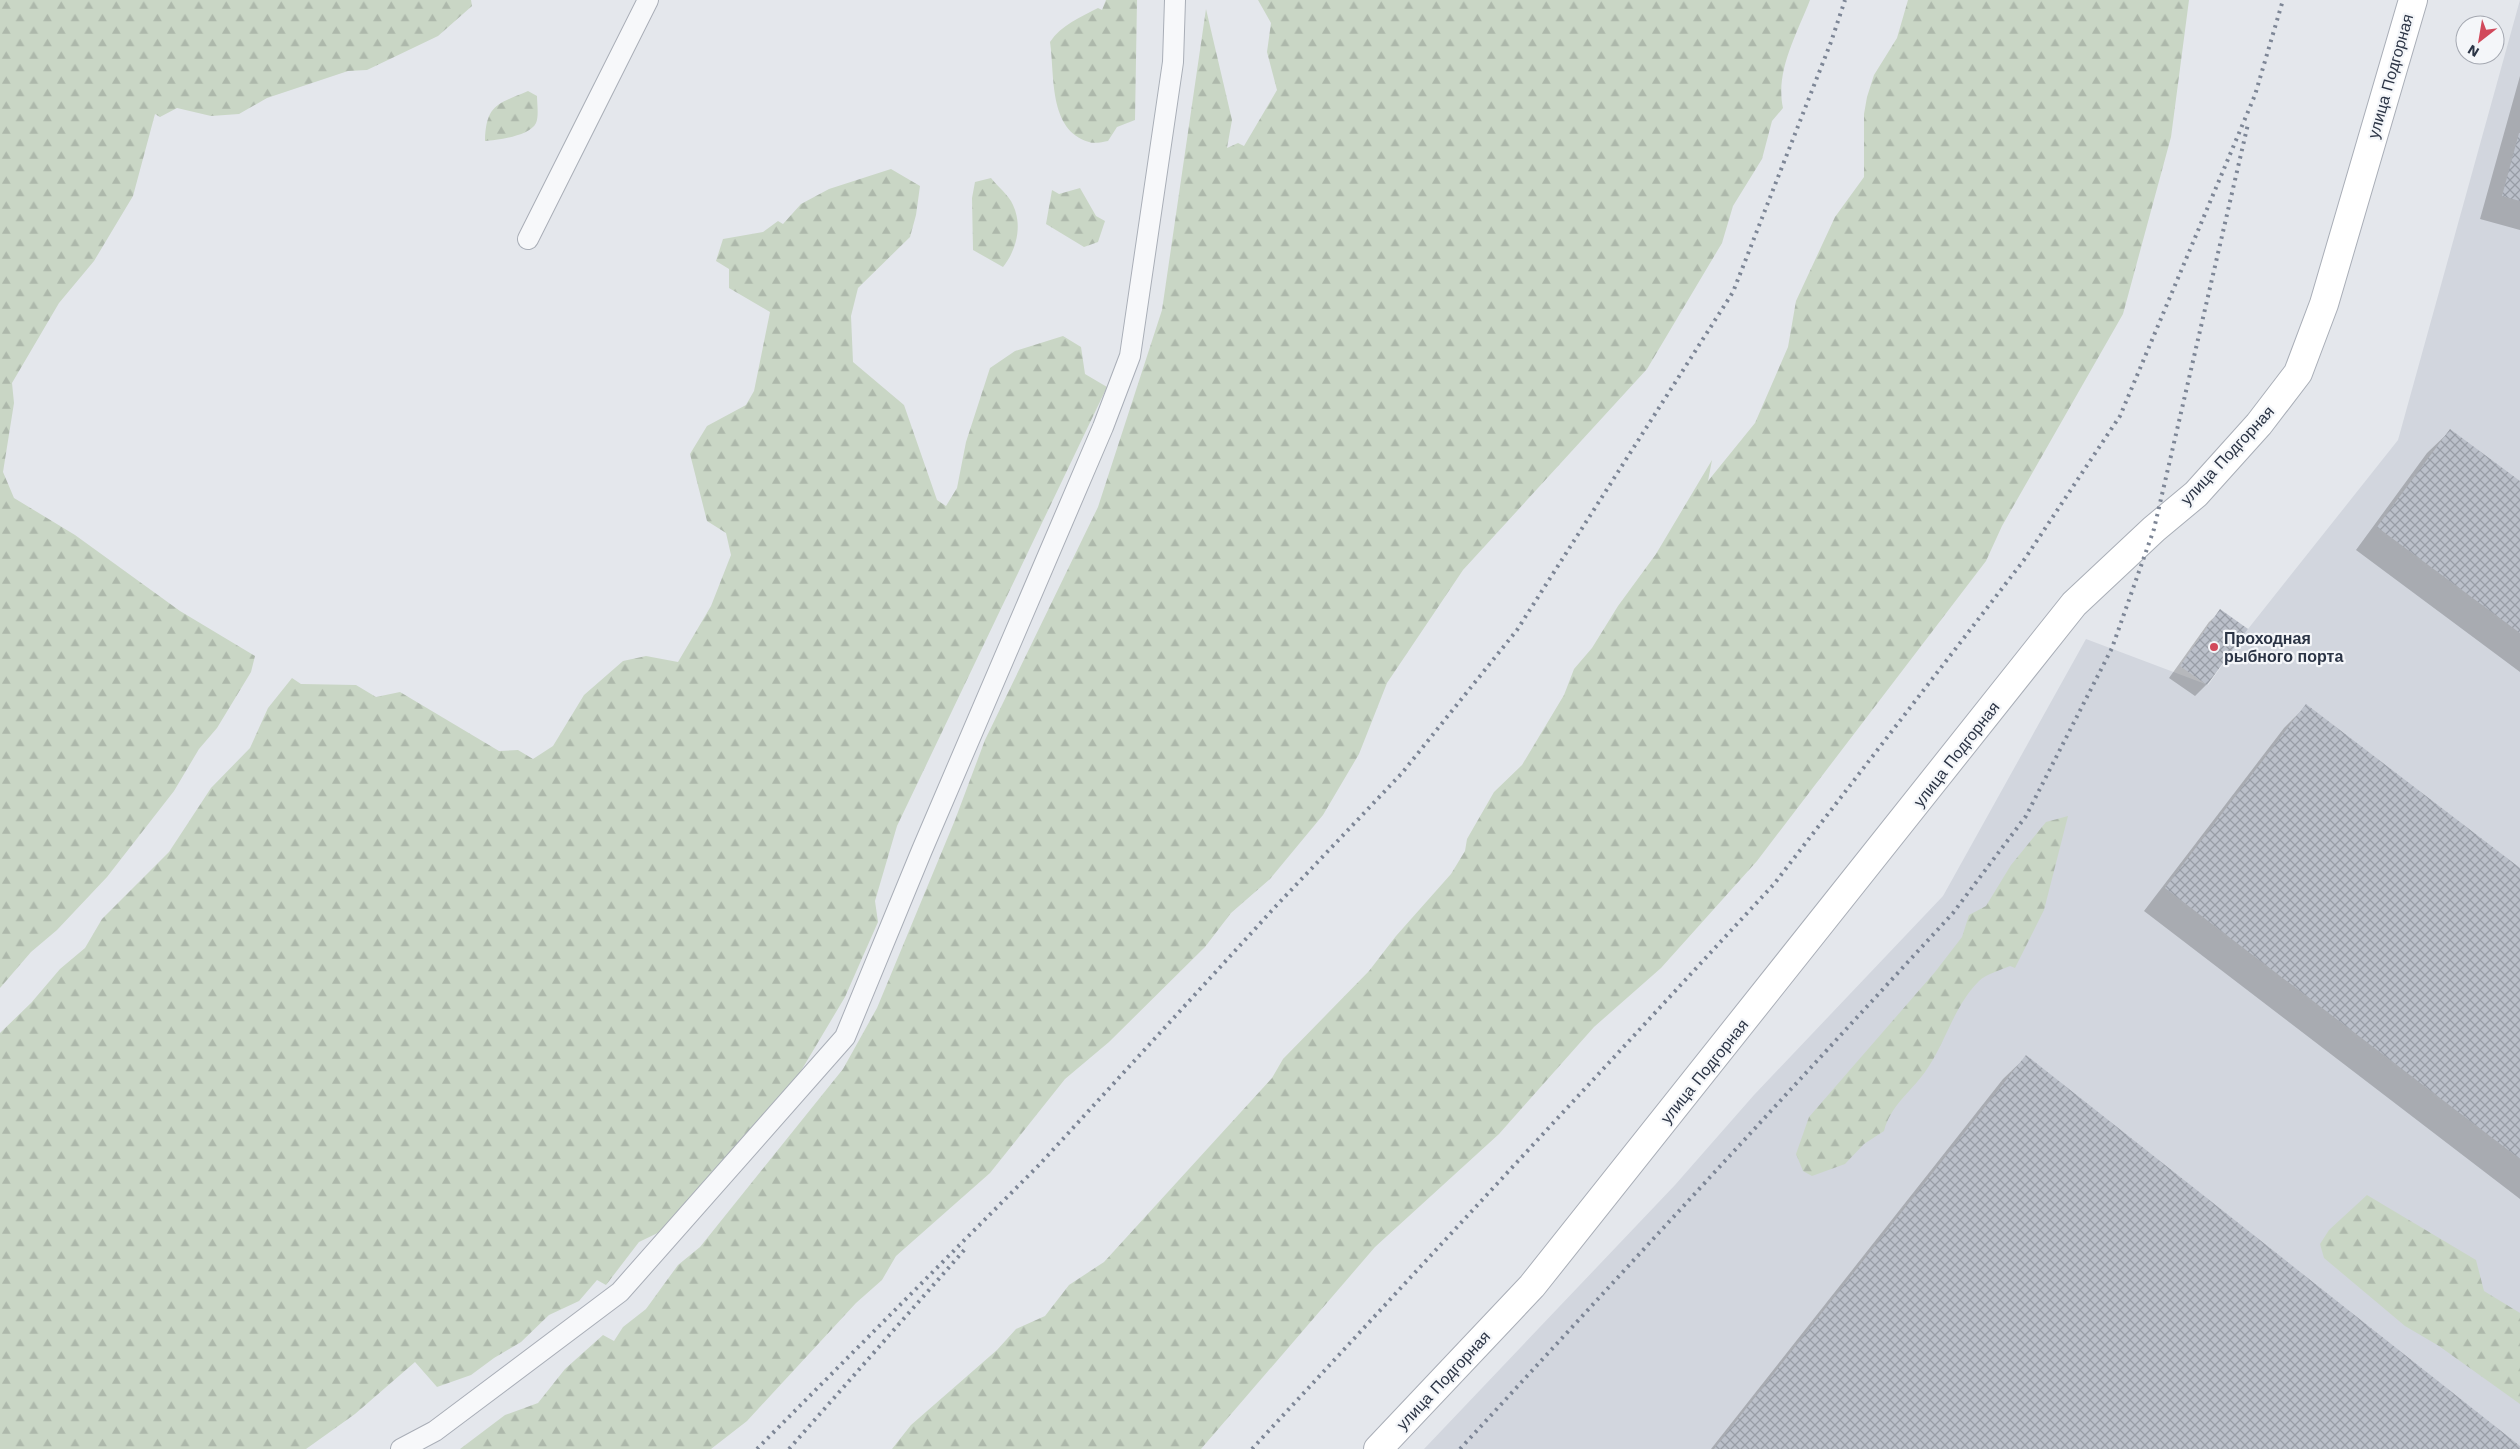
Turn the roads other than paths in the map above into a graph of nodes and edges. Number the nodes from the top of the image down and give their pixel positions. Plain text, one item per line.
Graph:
1 (648, 0) edge
2 (1175, 0) edge
3 (2413, 0) edge
4 (528, 239) dead end
5 (401, 1449) edge
6 (1378, 1449) edge

1 - 4 lane
2 - 5 lane
3 - 6 main road, улица Подгорная

